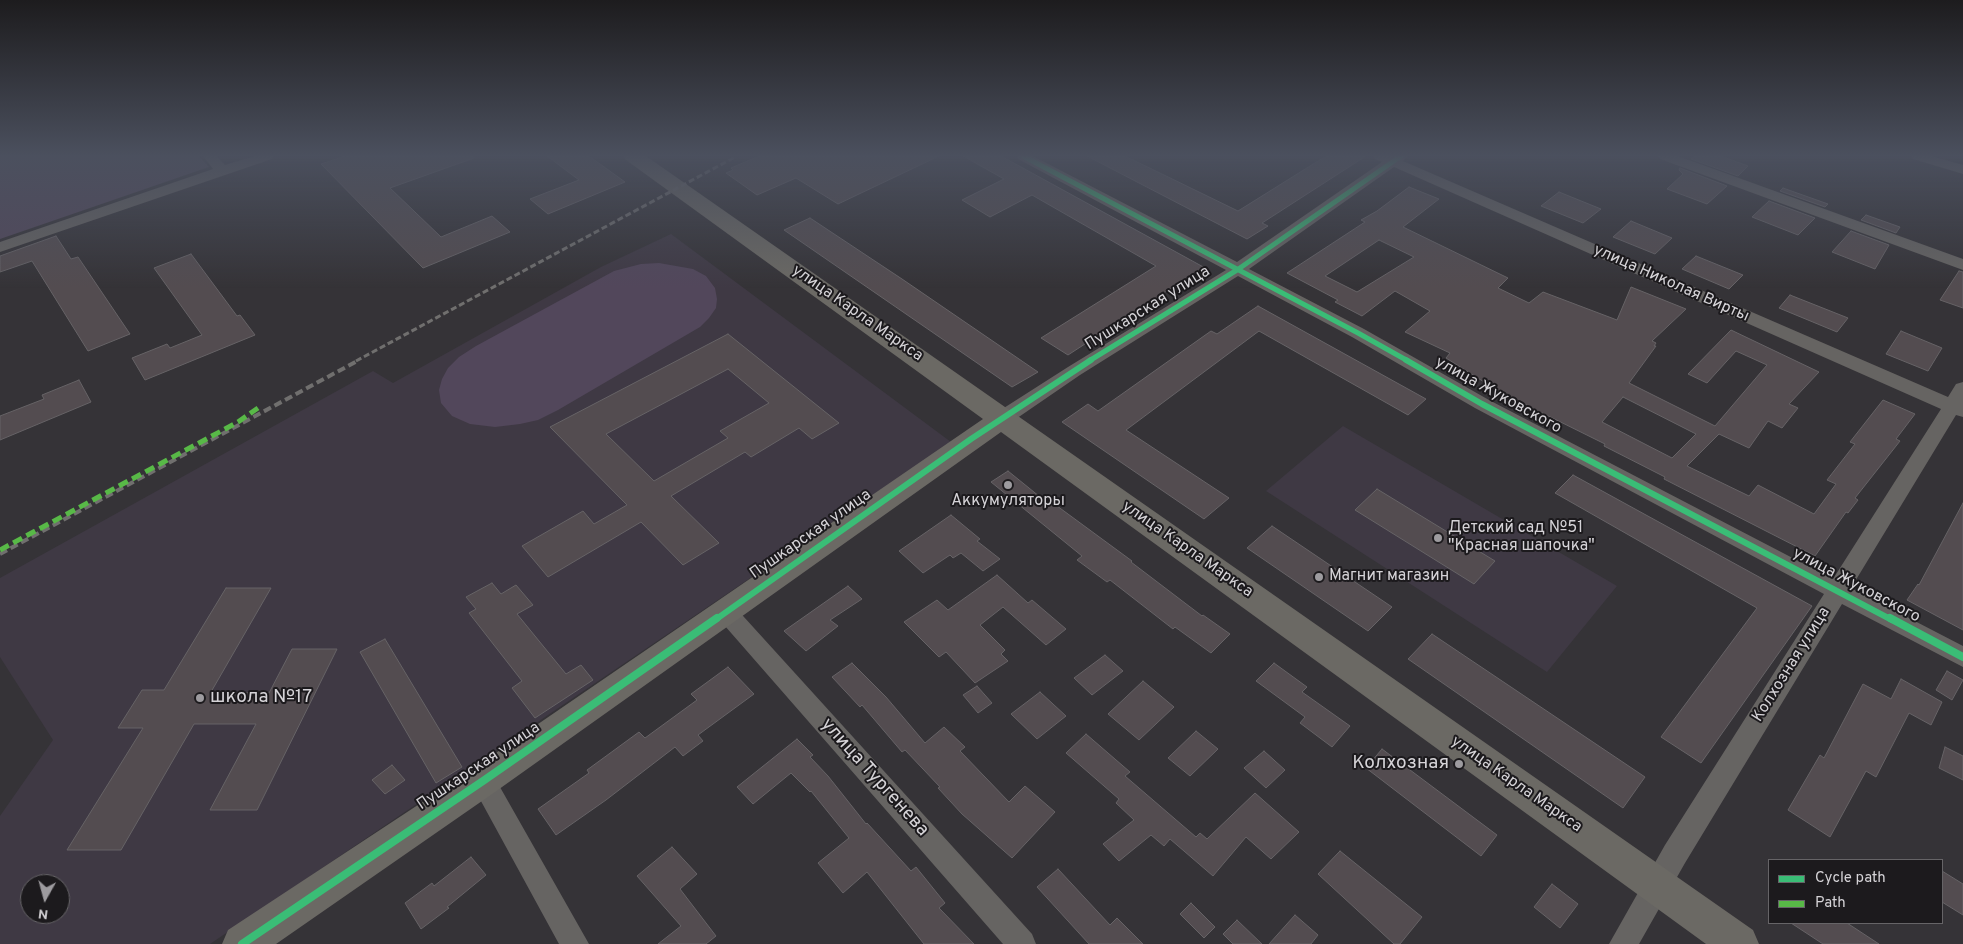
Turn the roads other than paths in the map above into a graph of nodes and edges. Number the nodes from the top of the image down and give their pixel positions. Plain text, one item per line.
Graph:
1 (137, 200) edge
2 (695, 200) edge
3 (1106, 200) edge
4 (1333, 200) edge
5 (1489, 200) edge
6 (1785, 200) edge
7 (0, 247) edge
8 (1963, 265) edge
9 (1237, 270) junction
10 (1959, 402) edge
11 (1003, 418) junction
12 (1838, 592) junction
13 (726, 612) junction
14 (1963, 657) edge
15 (483, 781) junction
16 (1657, 885) junction
17 (242, 944) edge
18 (575, 944) edge
19 (1022, 944) edge
20 (1623, 944) edge
21 (1739, 944) edge

1 - 7 street
2 - 11 main road, улица Карла Маркса
3 - 9 street, улица Жуковского
4 - 9 street, Пушкарская улица
5 - 10 street, улица Николая Вирты
6 - 8 street
9 - 11 street, Пушкарская улица
9 - 12 street, улица Жуковского
10 - 12 street, Колхозная улица
11 - 13 main road, Пушкарская улица
11 - 16 main road, улица Карла Маркса
12 - 14 street, улица Жуковского
12 - 16 street, Колхозная улица
13 - 15 main road, Пушкарская улица
13 - 19 street, улица Тургенева
15 - 17 main road, Пушкарская улица
15 - 18 street
16 - 20 street, Колхозная улица
16 - 21 main road, улица Карла Маркса

